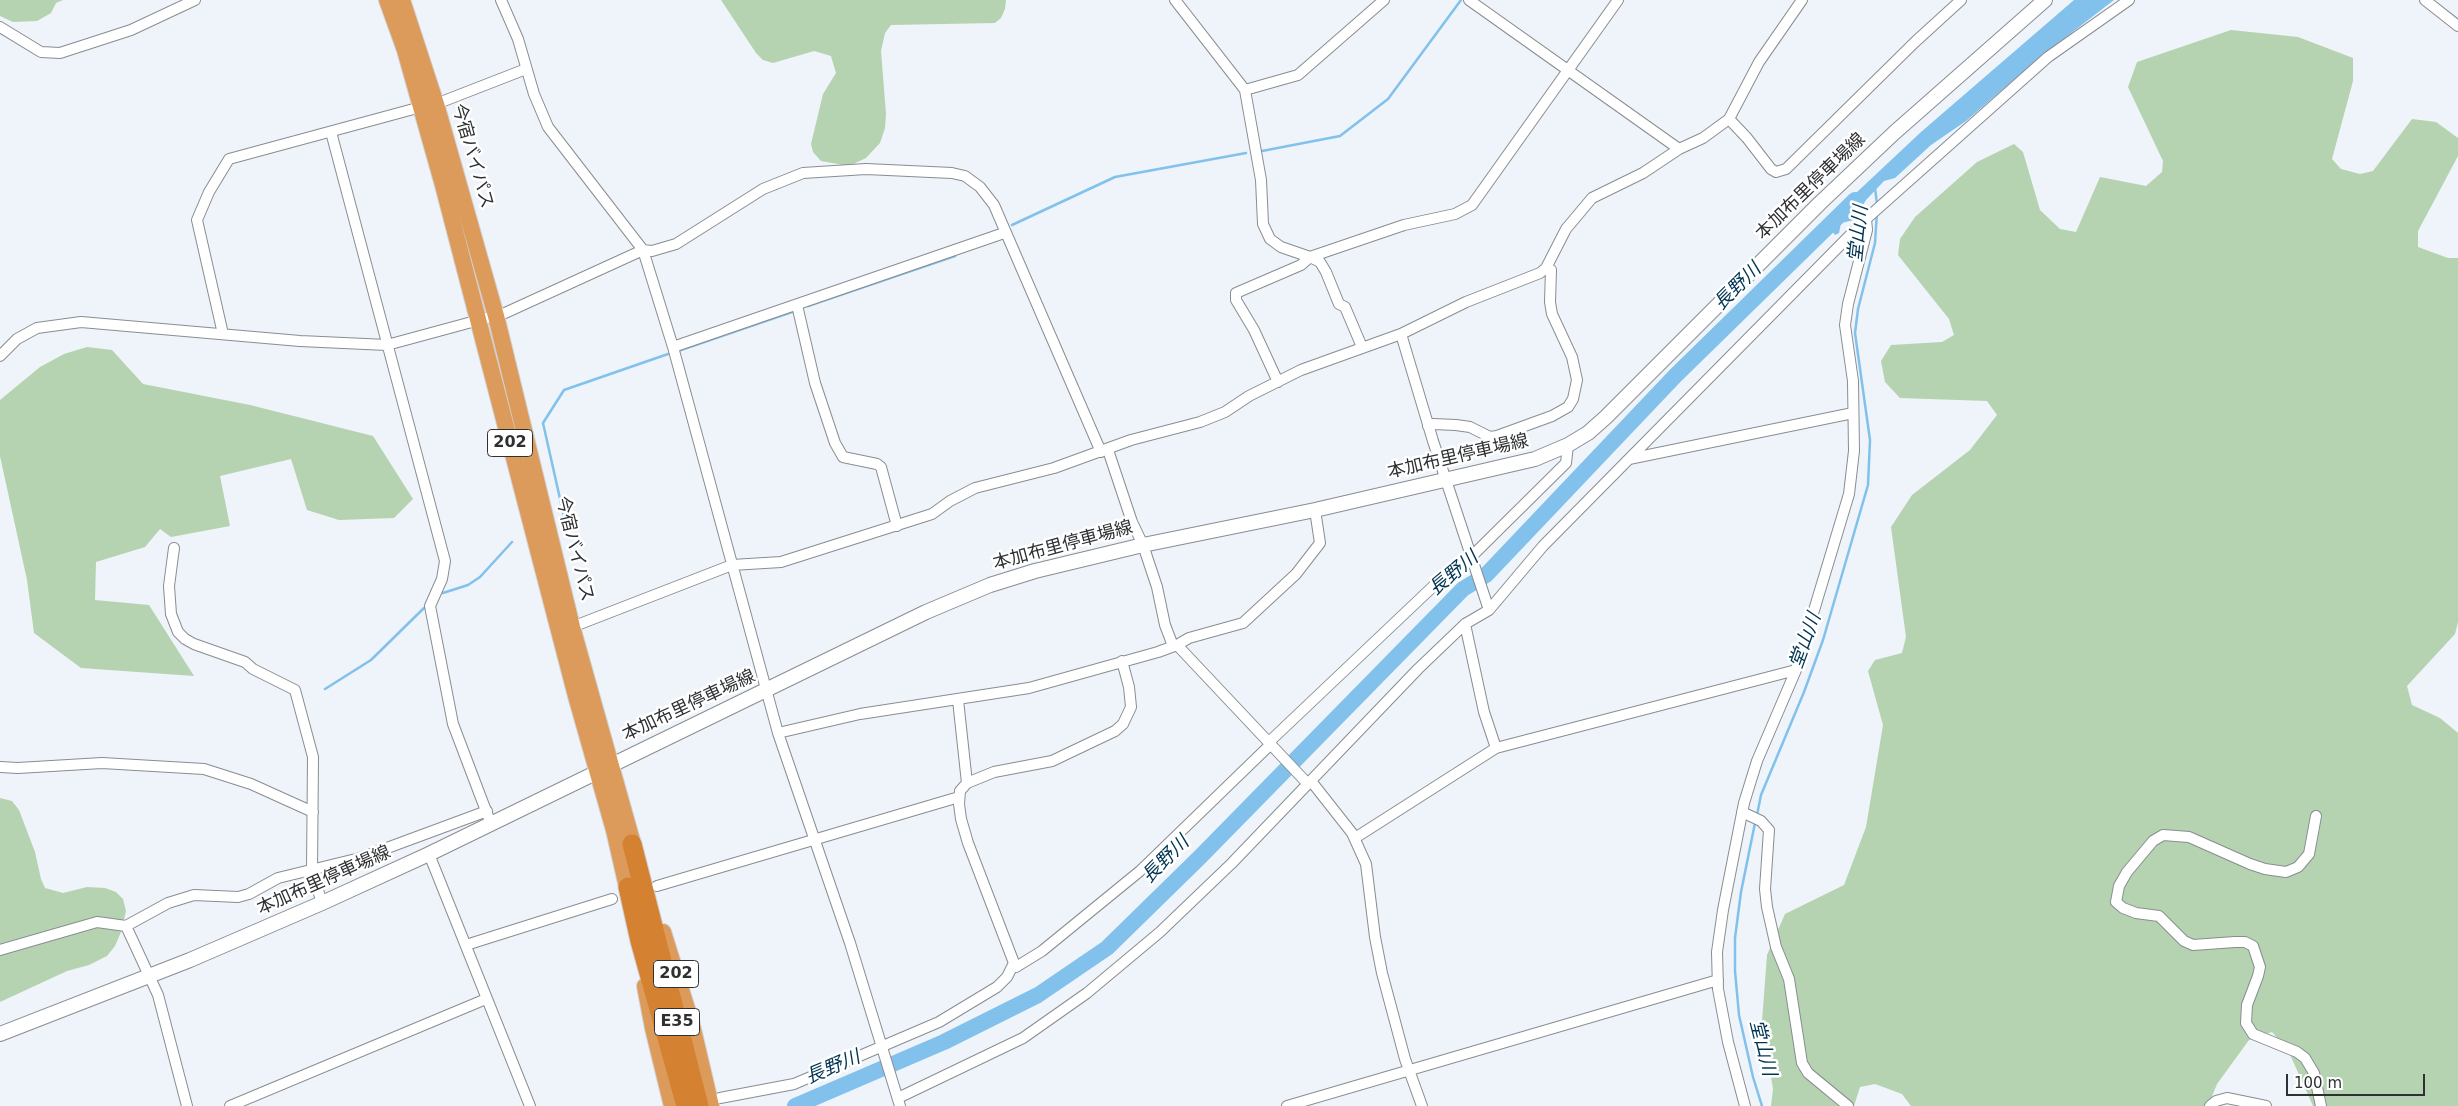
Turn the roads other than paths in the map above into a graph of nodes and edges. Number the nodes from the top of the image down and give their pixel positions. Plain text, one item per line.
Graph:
1 (195, 0) edge
2 (387, 0) edge
3 (402, 0) edge
4 (501, 0) edge
5 (1175, 0) edge
6 (1384, 0) edge
7 (1469, 0) edge
8 (1618, 0) edge
9 (1802, 0) edge
10 (1961, 0) edge
11 (2045, 0) edge
12 (2129, 0) edge
13 (2425, 0) edge
14 (2456, 20) edge
15 (0, 27) edge
16 (526, 69) junction
17 (1569, 70) junction
18 (1245, 90) junction
19 (429, 105) junction
20 (1729, 119) junction
21 (331, 132) junction
22 (1679, 149) junction
23 (1866, 219) junction
24 (1004, 233) junction
25 (643, 250) junction
26 (1310, 257) junction
27 (1546, 268) junction
28 (797, 305) junction
29 (496, 316) junction
30 (478, 321) junction
31 (223, 334) junction
32 (1401, 334) junction
33 (387, 345) junction
34 (673, 347) junction
35 (1362, 347) junction
36 (0, 356) edge
37 (1278, 382) junction
38 (1854, 413) junction
39 (1428, 426) junction
40 (1568, 445) junction
41 (1104, 451) junction
42 (1629, 459) junction
43 (1448, 480) junction
44 (1315, 510) junction
45 (897, 526) junction
46 (1143, 544) junction
47 (174, 548) dead end
48 (1472, 558) junction
49 (732, 565) junction
50 (1486, 605) junction
51 (1465, 624) junction
52 (572, 627) junction
53 (1175, 646) junction
54 (1122, 662) junction
55 (1796, 670) junction
56 (767, 690) junction
57 (958, 700) junction
58 (778, 733) junction
59 (1271, 744) junction
60 (1496, 748) junction
61 (0, 767) edge
62 (603, 768) junction
63 (1309, 782) junction
64 (968, 783) junction
65 (959, 797) junction
66 (313, 812) junction
67 (1742, 812) junction
68 (2316, 816) dead end
69 (489, 818) junction
70 (1355, 838) junction
71 (815, 839) junction
72 (632, 844) junction
73 (429, 854) junction
74 (312, 871) junction
75 (656, 886) dead end
76 (628, 887) junction
77 (612, 899) dead end
78 (322, 903) junction
79 (126, 926) junction
80 (647, 939) junction
81 (466, 945) junction
82 (0, 950) edge
83 (1014, 963) junction
84 (150, 976) junction
85 (1718, 980) junction
86 (486, 998) junction
87 (0, 1034) edge
88 (883, 1048) junction
89 (1409, 1069) junction
90 (716, 1102) edge
91 (899, 1102) edge
92 (186, 1106) edge
93 (230, 1106) edge
94 (530, 1106) edge
95 (672, 1106) edge
96 (686, 1106) edge
97 (699, 1106) edge
98 (1287, 1106) edge
99 (1422, 1106) edge
100 (1745, 1106) edge
101 (1848, 1106) edge
102 (2210, 1106) edge
103 (2266, 1106) edge
104 (2320, 1106) edge

1 - 15 street
2 - 19 highway, 今宿バイパス / 202
3 - 19 highway, 今宿バイパス / 202
4 - 16 street
5 - 18 street
6 - 18 street
7 - 17 street
8 - 17 street
9 - 20 street
10 - 20 street
11 - 40 main road, 本加布里停車場線
12 - 23 street
13 - 14 street
16 - 19 street
16 - 25 street
17 - 22 street
17 - 26 street
18 - 26 street
19 - 21 street
19 - 29 highway, 今宿バイパス / 202
19 - 30 highway, 今宿バイパス / 202
20 - 22 street
21 - 31 street
21 - 33 street
22 - 27 street
23 - 38 street
23 - 42 street
24 - 25 street
24 - 28 street
24 - 41 street
25 - 29 street
25 - 34 street
26 - 35 street
26 - 37 street
27 - 32 street
27 - 39 street
28 - 34 street
28 - 45 street
29 - 30 street
29 - 52 highway, 今宿バイパス / 202
30 - 33 street
30 - 62 highway, 今宿バイパス / 202
31 - 33 street
31 - 36 street
32 - 35 street
32 - 39 street
33 - 69 street
34 - 49 street
35 - 37 street
37 - 41 street
38 - 42 street
38 - 55 street
39 - 43 street
40 - 43 main road, 本加布里停車場線
40 - 48 street
41 - 45 street
41 - 46 street
42 - 50 street
43 - 44 main road, 本加布里停車場線
43 - 48 street
44 - 46 main road, 本加布里停車場線
44 - 53 street
45 - 49 street
46 - 53 street
46 - 56 main road, 本加布里停車場線
47 - 66 street
48 - 50 street
48 - 59 street
49 - 52 street
49 - 56 street
50 - 51 street
51 - 60 street
51 - 63 street
52 - 62 highway, 今宿バイパス / 202
53 - 54 street
53 - 59 street
54 - 57 street
54 - 64 street
55 - 60 street
55 - 67 street
56 - 58 street
56 - 62 main road, 本加布里停車場線
57 - 58 street
57 - 64 street
58 - 71 street
59 - 63 street
59 - 83 street
60 - 70 street
61 - 66 street
62 - 69 main road, 本加布里停車場線
62 - 72 highway, 今宿バイパス / 202
62 - 76 highway, 今宿バイパス / 202
63 - 70 street
63 - 91 street
64 - 65 street
65 - 71 street
65 - 83 street
66 - 74 street
67 - 85 street
67 - 101 street
68 - 104 street
69 - 73 main road, 本加布里停車場線
69 - 74 street
70 - 89 street
71 - 75 street
71 - 88 street
72 - 80 highway
72 - 90 highway, 今宿バイパス / 202
73 - 78 main road, 本加布里停車場線
73 - 81 street
74 - 78 street
74 - 79 street
76 - 80 highway
76 - 95 highway, 今宿バイパス / 202
77 - 81 street
78 - 84 main road, 本加布里停車場線
79 - 82 street
79 - 84 street
80 - 96 highway, E35
80 - 97 highway, E35
81 - 86 street
83 - 88 street
84 - 87 main road, 本加布里停車場線
84 - 92 street
85 - 89 street
85 - 100 street
86 - 93 street
86 - 94 street
88 - 90 street
88 - 91 street
89 - 98 street
89 - 99 street
102 - 103 street

